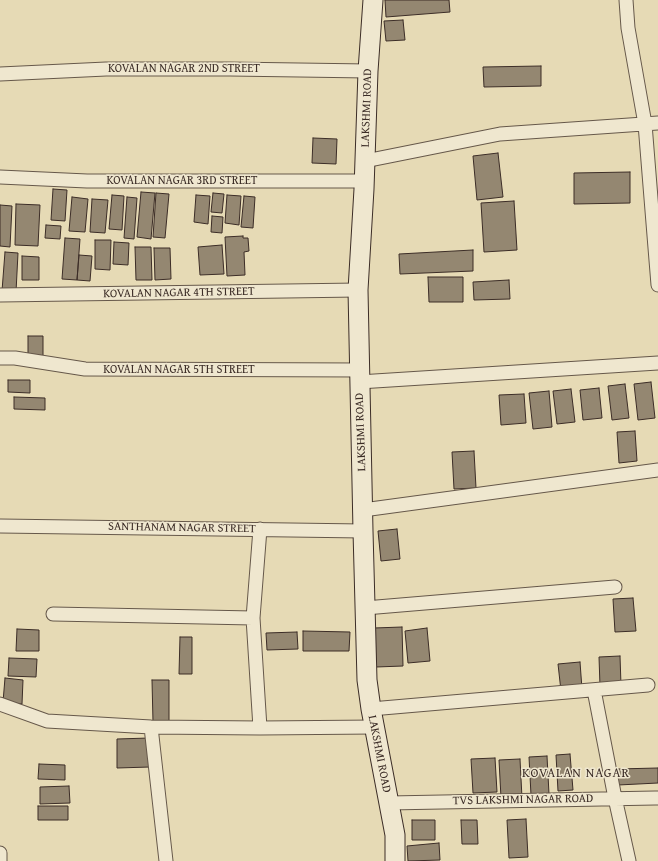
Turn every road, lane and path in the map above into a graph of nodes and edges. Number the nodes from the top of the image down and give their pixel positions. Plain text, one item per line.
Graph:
1 (373, 0) edge
2 (626, 0) edge
3 (368, 71) junction
4 (0, 74) edge
5 (652, 124) edge
6 (365, 160) junction
7 (0, 177) edge
8 (364, 181) junction
9 (658, 285) edge
10 (358, 290) junction
11 (0, 295) edge
12 (0, 358) edge
13 (658, 363) edge
14 (360, 376) junction
15 (658, 470) edge
16 (363, 510) junction
17 (0, 526) edge
18 (260, 529) junction
19 (363, 531) junction
20 (615, 587) dead end
21 (365, 608) junction
22 (53, 614) dead end
23 (253, 618) junction
24 (648, 685) dead end
25 (594, 690) junction
26 (0, 704) edge
27 (373, 718) junction
28 (151, 727) junction
29 (260, 728) junction
30 (615, 798) junction
31 (658, 798) edge
32 (389, 802) junction
33 (0, 853) edge
34 (0, 861) edge
35 (166, 861) edge
36 (395, 861) edge
37 (629, 861) edge

1 - 3 street, LAKSHMI ROAD
2 - 5 street
3 - 4 street, KOVALAN NAGAR 2ND STREET
3 - 6 street, LAKSHMI ROAD
5 - 6 street
5 - 9 street
6 - 8 street, LAKSHMI ROAD
7 - 8 street, KOVALAN NAGAR 3RD STREET
8 - 10 street, LAKSHMI ROAD
10 - 11 street, KOVALAN NAGAR 4TH STREET
10 - 14 street, LAKSHMI ROAD
12 - 14 street, KOVALAN NAGAR 5TH STREET
13 - 14 street, KOVALAN NAGAR 5TH STREET
14 - 16 street, LAKSHMI ROAD
15 - 16 street
16 - 19 street, LAKSHMI ROAD
17 - 18 street, SANTHANAM NAGAR STREET
18 - 19 street, SANTHANAM NAGAR STREET
18 - 23 street
19 - 21 street, LAKSHMI ROAD
20 - 21 street
21 - 27 street, LAKSHMI ROAD
22 - 23 street
23 - 29 street
24 - 25 street
25 - 27 street
25 - 30 street
26 - 28 street
27 - 29 street
27 - 32 street, LAKSHMI ROAD
28 - 29 street
28 - 35 street
30 - 31 street, TVS LAKSHMI NAGAR ROAD
30 - 32 street, TVS LAKSHMI NAGAR ROAD
30 - 37 street
32 - 36 street, LAKSHMI ROAD
33 - 34 street

